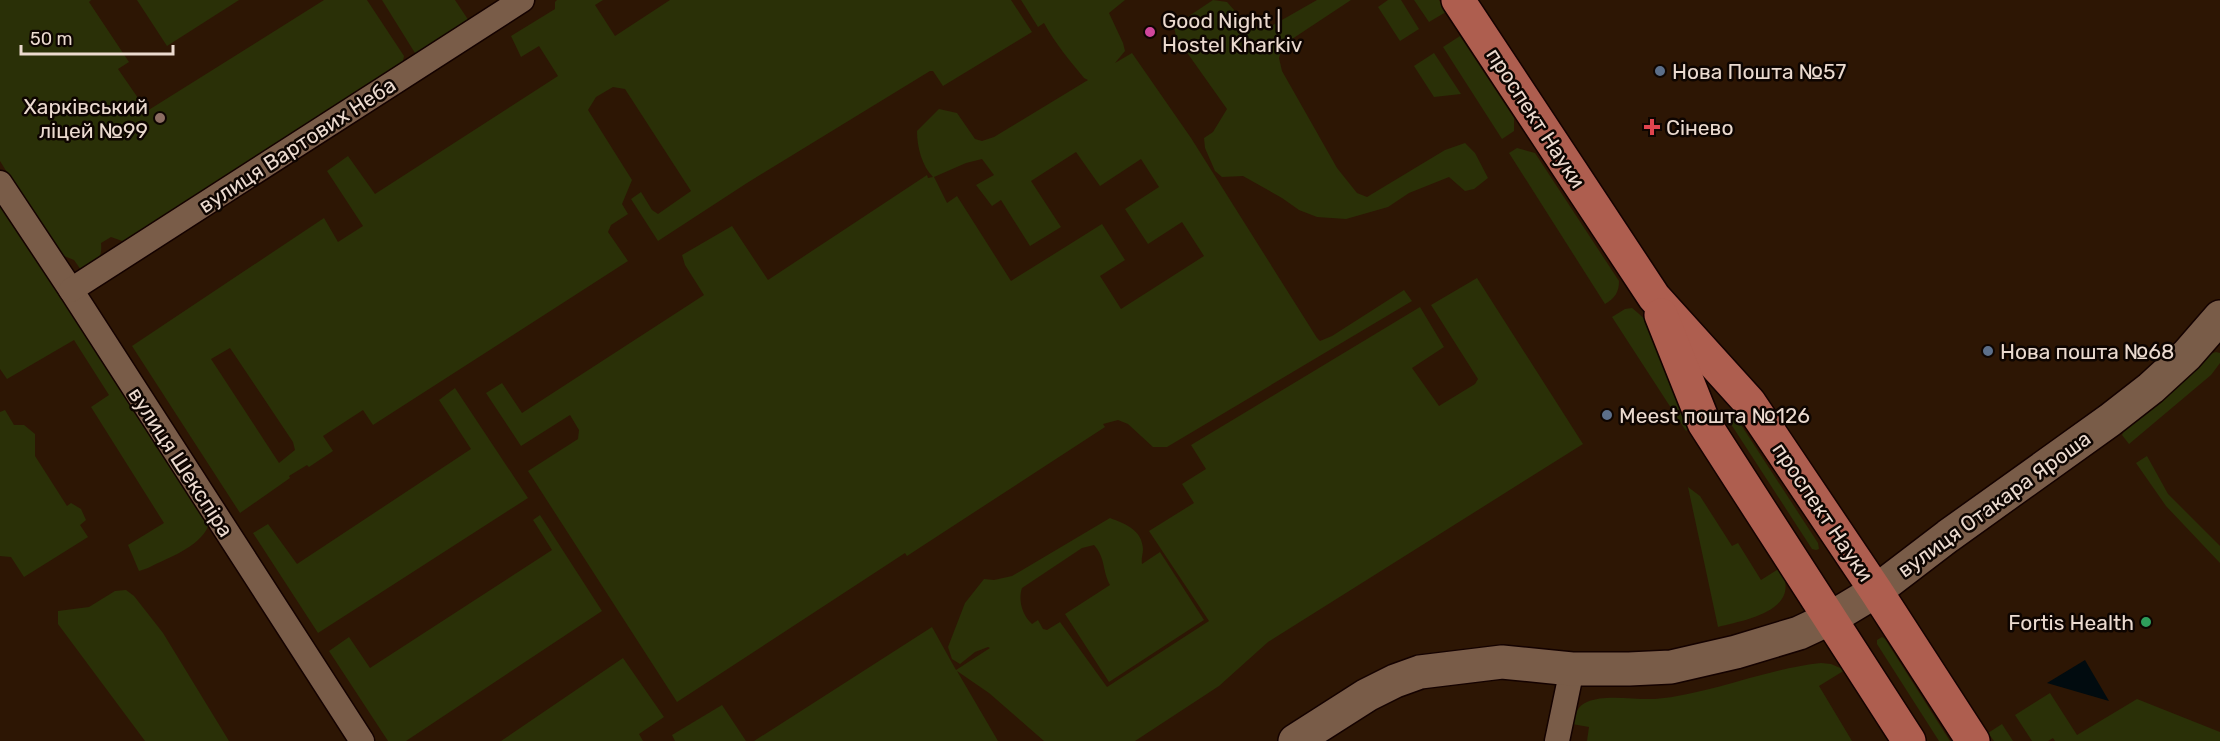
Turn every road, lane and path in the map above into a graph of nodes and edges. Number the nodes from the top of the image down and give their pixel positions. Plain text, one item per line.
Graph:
1 (522, 0) edge
2 (1458, 0) edge
3 (0, 183) edge
4 (71, 290) junction
5 (1654, 297) junction
6 (2220, 317) edge
7 (1876, 591) junction
8 (1831, 618) junction
9 (1572, 669) junction
10 (362, 741) edge
11 (1295, 741) edge
12 (1557, 741) edge
13 (1909, 741) edge
14 (1973, 741) edge

1 - 4 street, вулиця Вартових Неба
2 - 5 main road, проспект Науки
3 - 4 street, вулиця Шекспіра
4 - 10 street, вулиця Шекспіра
5 - 7 main road, проспект Науки
5 - 8 main road, проспект Науки
6 - 7 street, вулиця Отакара Яроша
7 - 8 street, вулиця Отакара Яроша
7 - 14 main road, проспект Науки
8 - 9 street, вулиця Отакара Яроша
8 - 13 main road, проспект Науки
9 - 11 street, вулиця Отакара Яроша
9 - 12 street

